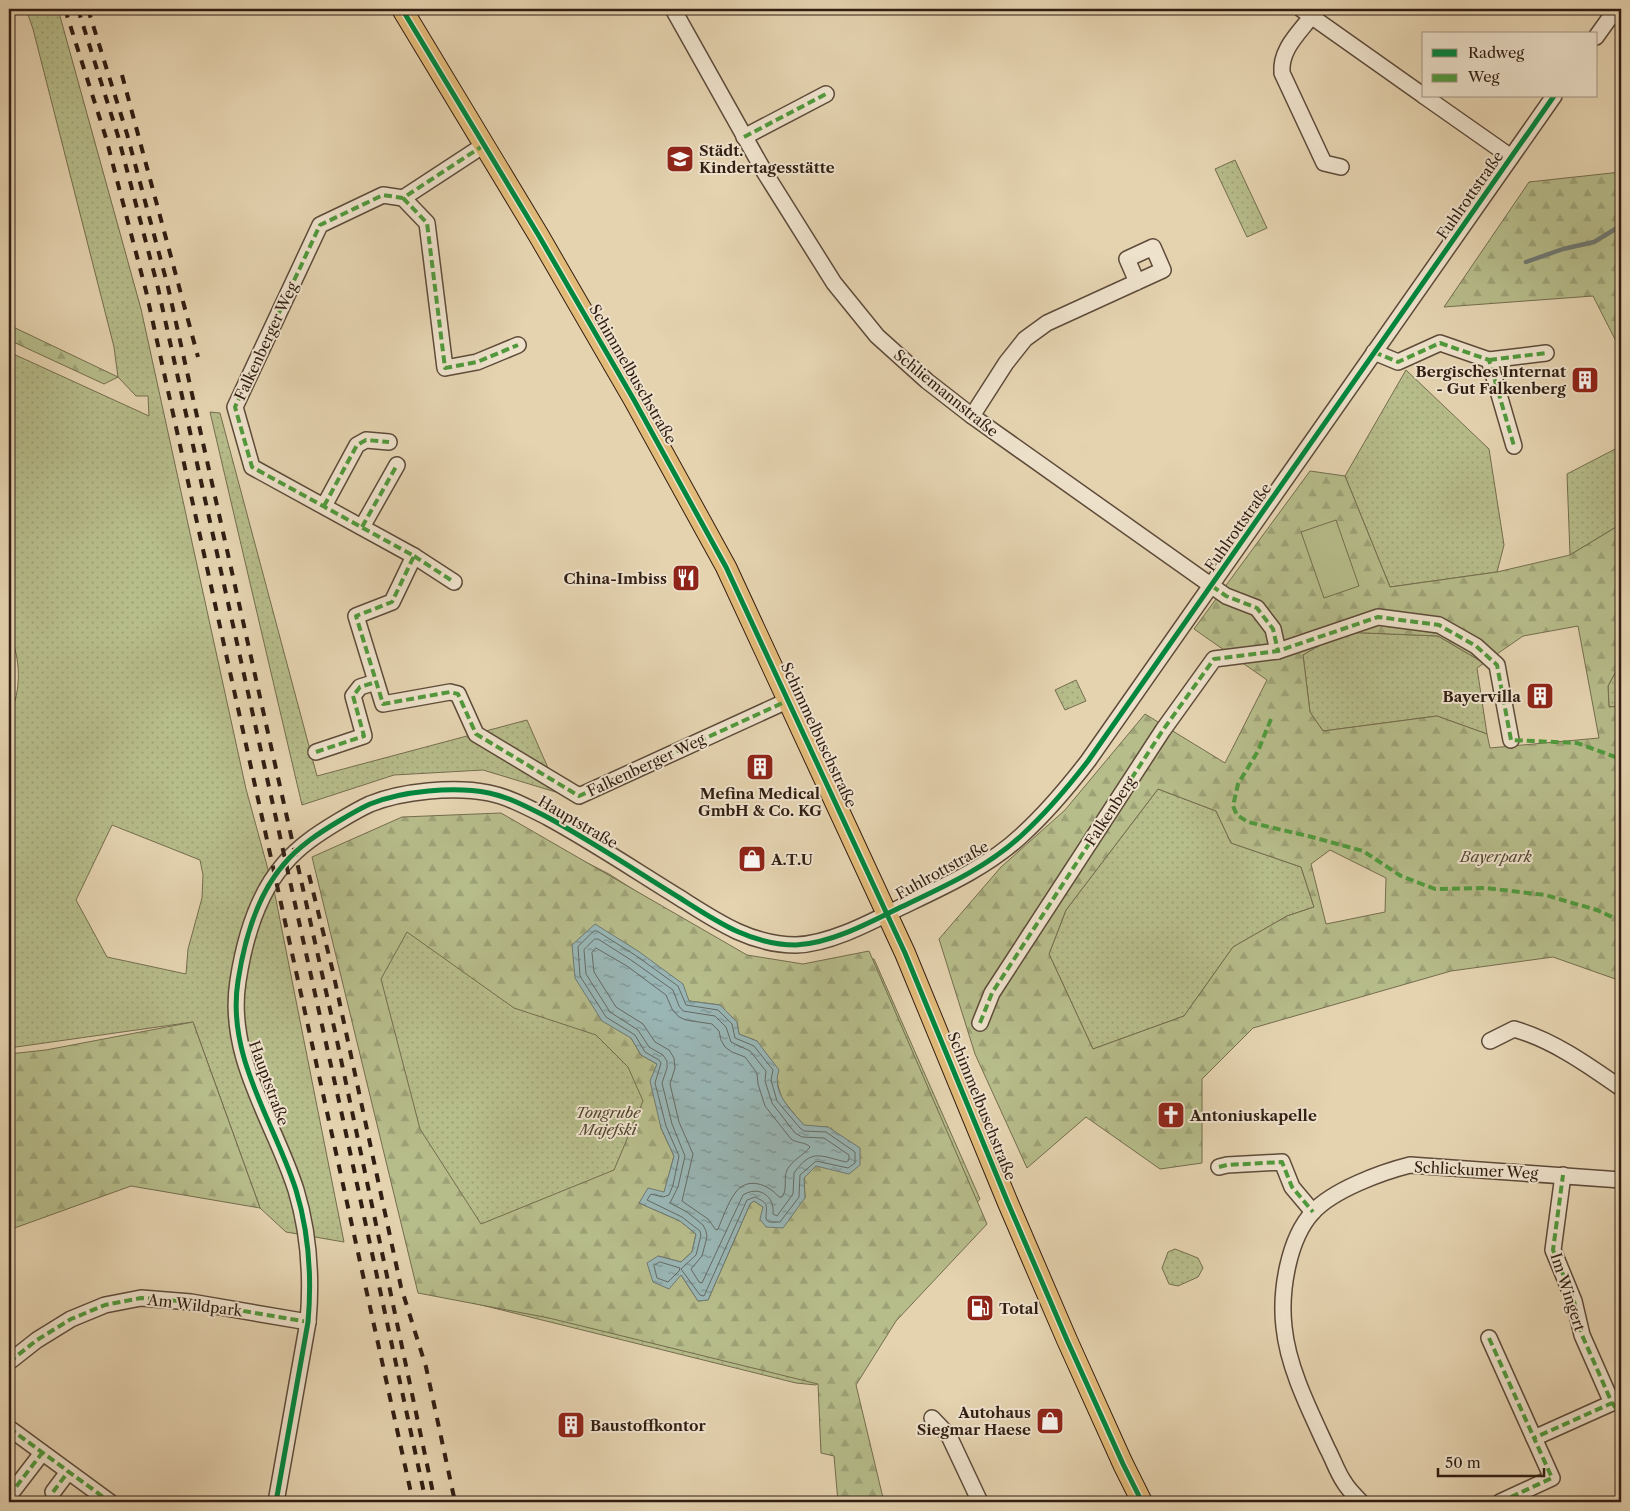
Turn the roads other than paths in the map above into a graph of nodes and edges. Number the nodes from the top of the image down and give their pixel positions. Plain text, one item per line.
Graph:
1 (673, 9) edge
2 (1616, 9) edge
3 (405, 10) edge
4 (1306, 13) edge
5 (1598, 34) edge
6 (826, 94) dead end
7 (1422, 95) edge
8 (1427, 98) edge
9 (1553, 98) edge
10 (744, 137) junction
11 (484, 145) junction
12 (1511, 157) junction
13 (1341, 166) dead end
14 (403, 198) junction
15 (1137, 282) dead end
16 (518, 345) dead end
17 (1374, 352) junction
18 (1546, 353) dead end
19 (1489, 360) junction
20 (972, 416) junction
21 (389, 442) dead end
22 (1514, 446) dead end
23 (396, 465) dead end
24 (324, 506) junction
25 (362, 527) junction
26 (414, 556) junction
27 (454, 582) dead end
28 (1212, 586) junction
29 (1278, 651) junction
30 (376, 682) junction
31 (789, 700) junction
32 (1511, 740) dead end
33 (316, 752) dead end
34 (888, 914) junction
35 (980, 1023) dead end
36 (1490, 1041) dead end
37 (1621, 1088) edge
38 (1218, 1167) dead end
39 (1563, 1175) junction
40 (1621, 1180) edge
41 (1313, 1212) junction
42 (308, 1322) junction
43 (1489, 1338) dead end
44 (9, 1362) edge
45 (1617, 1409) edge
46 (932, 1418) dead end
47 (9, 1428) edge
48 (1534, 1438) junction
49 (42, 1453) junction
50 (68, 1472) junction
51 (53, 1492) dead end
52 (9, 1496) edge
53 (110, 1502) edge
54 (276, 1502) edge
55 (980, 1502) edge
56 (1142, 1502) edge
57 (1361, 1502) edge
58 (1500, 1502) edge

1 - 10 street, Schliemannstraße
2 - 5 street
3 - 11 main road, Schimmelbuschstraße
4 - 7 street
4 - 13 street
6 - 10 street
8 - 12 street
9 - 12 street, Fuhlrottstraße
10 - 20 street, Schliemannstraße
11 - 14 street
11 - 31 main road, Schimmelbuschstraße
12 - 17 street, Fuhlrottstraße
14 - 16 street
14 - 24 street, Falkenberger Weg
15 - 20 street
17 - 19 street
17 - 28 street, Fuhlrottstraße
18 - 19 street
19 - 22 street
20 - 28 street, Schliemannstraße
21 - 24 street
23 - 25 street
24 - 25 street, Falkenberger Weg
25 - 26 street, Falkenberger Weg
26 - 27 street, Falkenberger Weg
26 - 30 street, Falkenberger Weg
28 - 29 street
28 - 34 street, Fuhlrottstraße
29 - 32 street, Falkenberg
29 - 35 street, Falkenberg
30 - 31 street, Falkenberger Weg
30 - 33 street
31 - 34 main road, Schimmelbuschstraße
34 - 42 street, Hauptstraße
34 - 56 main road, Schimmelbuschstraße
36 - 37 street
38 - 41 street
39 - 40 street, Schlickumer Weg
39 - 41 street, Schlickumer Weg
39 - 45 street, Im Wingert
41 - 57 street, Schlickumer Weg
42 - 44 street, Am Wildpark
42 - 54 street, Hauptstraße
43 - 48 street
45 - 48 street, Im Wingert
46 - 55 street
47 - 49 street
48 - 58 street
49 - 50 street
49 - 52 street
50 - 51 street
50 - 53 street

